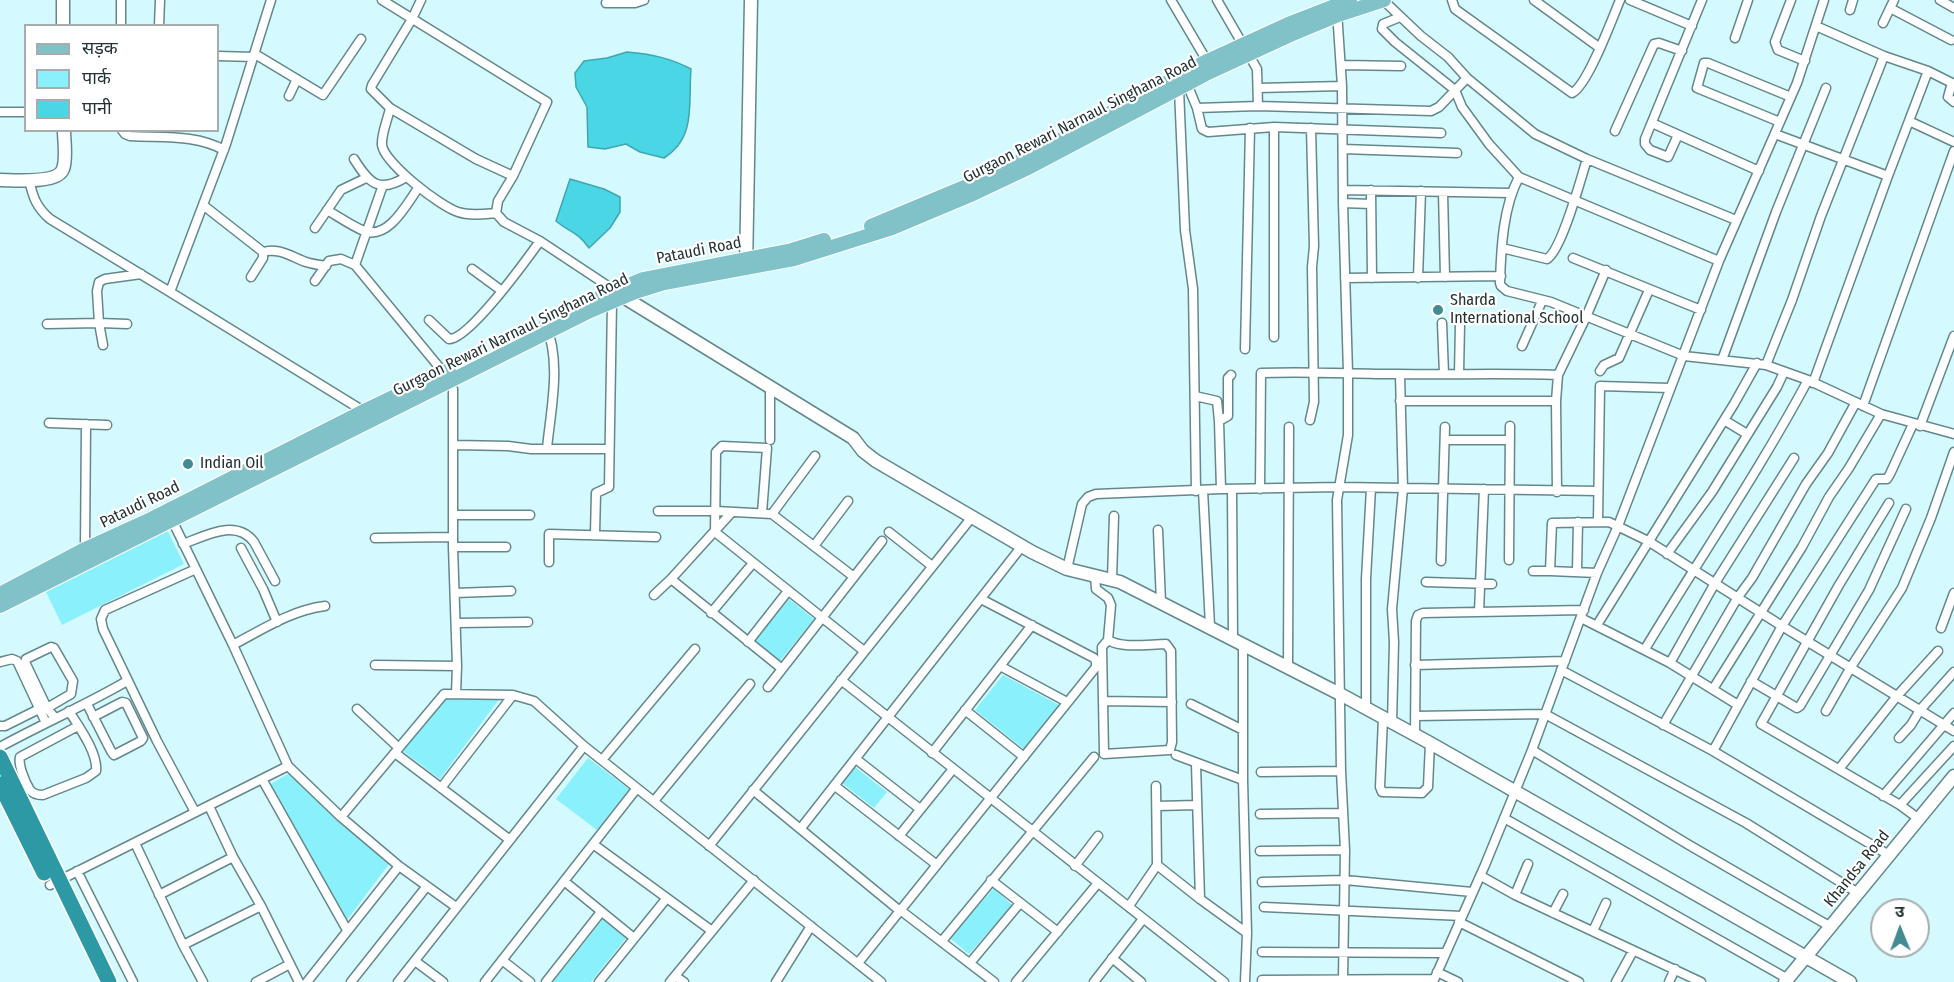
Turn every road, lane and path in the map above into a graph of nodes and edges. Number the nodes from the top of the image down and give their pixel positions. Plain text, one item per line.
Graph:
1 (63, 0) edge
2 (121, 0) edge
3 (160, 0) edge
4 (272, 0) edge
5 (382, 0) edge
6 (421, 0) edge
7 (644, 0) edge
8 (751, 0) edge
9 (1171, 0) edge
10 (1218, 0) edge
11 (1350, 0) edge
12 (1383, 0) edge
13 (1452, 0) edge
14 (1534, 0) edge
15 (1620, 0) edge
16 (1630, 0) edge
17 (1702, 0) edge
18 (1748, 0) edge
19 (1791, 0) edge
20 (1824, 0) edge
21 (1853, 0) edge
22 (1940, 0) edge
23 (606, 4) edge
24 (1892, 4) edge
25 (1954, 8) edge
26 (1336, 10) junction
27 (1850, 10) dead end
28 (1400, 17) junction
29 (412, 19) junction
30 (1883, 23) dead end
31 (63, 24) edge
32 (121, 24) edge
33 (159, 24) edge
34 (1692, 26) junction
35 (1816, 26) junction
36 (1736, 38) dead end
37 (361, 39) dead end
38 (1951, 40) dead end
39 (1600, 48) junction
40 (1247, 50) junction
41 (1682, 51) junction
42 (255, 55) junction
43 (219, 56) edge
44 (1884, 56) junction
45 (1207, 61) junction
46 (1805, 61) junction
47 (1342, 65) junction
48 (1401, 66) dead end
49 (1928, 71) junction
50 (1467, 78) junction
51 (297, 79) junction
52 (1953, 81) edge
53 (1342, 86) junction
54 (1183, 87) junction
55 (1258, 88) junction
56 (1826, 88) dead end
57 (1455, 90) junction
58 (289, 96) dead end
59 (1791, 97) junction
60 (1954, 102) edge
61 (1258, 106) junction
62 (1342, 107) junction
63 (390, 108) junction
64 (1197, 108) junction
65 (0, 112) edge
66 (24, 112) edge
67 (1909, 121) junction
68 (1780, 122) junction
69 (1652, 123) junction
70 (1274, 127) junction
71 (1250, 128) junction
72 (1311, 128) junction
73 (1342, 129) junction
74 (1615, 131) dead end
75 (64, 132) edge
76 (124, 132) edge
77 (1441, 133) dead end
78 (1775, 134) junction
79 (1678, 135) junction
80 (1954, 142) edge
81 (1803, 145) junction
82 (1343, 149) junction
83 (224, 150) junction
84 (1954, 151) edge
85 (1457, 153) dead end
86 (354, 159) dead end
87 (1034, 159) junction
88 (1587, 159) junction
89 (1843, 160) junction
90 (1759, 171) junction
91 (513, 176) junction
92 (1888, 176) junction
93 (406, 177) junction
94 (1519, 177) junction
95 (366, 178) junction
96 (0, 180) edge
97 (29, 180) junction
98 (383, 185) junction
99 (419, 188) junction
100 (1344, 190) junction
101 (1371, 190) junction
102 (1421, 191) junction
103 (1443, 192) junction
104 (1510, 193) junction
105 (1574, 199) junction
106 (1343, 203) junction
107 (1371, 204) junction
108 (204, 205) junction
109 (327, 210) junction
110 (496, 213) junction
111 (1736, 220) junction
112 (315, 228) dead end
113 (367, 232) junction
114 (540, 242) junction
115 (1502, 248) junction
116 (263, 252) junction
117 (1573, 258) dead end
118 (1719, 261) junction
119 (746, 264) junction
120 (355, 265) junction
121 (326, 266) junction
122 (472, 269) dead end
123 (1606, 270) junction
124 (141, 274) junction
125 (1501, 276) junction
126 (251, 277) dead end
127 (1445, 277) junction
128 (1345, 278) junction
129 (1372, 278) junction
130 (1418, 278) junction
131 (315, 281) dead end
132 (1649, 290) junction
133 (502, 291) junction
134 (170, 292) junction
135 (616, 297) junction
136 (1542, 301) junction
137 (1701, 310) junction
138 (1586, 317) junction
139 (429, 320) dead end
140 (99, 323) junction
141 (47, 324) dead end
142 (127, 324) dead end
143 (1442, 324) dead end
144 (1460, 324) dead end
145 (547, 327) junction
146 (1628, 333) junction
147 (1954, 336) edge
148 (1274, 337) dead end
149 (103, 345) dead end
150 (1522, 346) dead end
151 (1245, 349) dead end
152 (1684, 356) junction
153 (1722, 360) junction
154 (1761, 364) junction
155 (1312, 371) junction
156 (1600, 371) dead end
157 (1784, 372) junction
158 (1348, 374) junction
159 (1444, 374) junction
160 (1459, 374) junction
161 (1231, 375) dead end
162 (1400, 375) junction
163 (1558, 375) junction
164 (446, 376) junction
165 (1810, 382) junction
166 (770, 386) junction
167 (1669, 388) junction
168 (1195, 396) junction
169 (1400, 401) junction
170 (1556, 401) junction
171 (1859, 404) junction
172 (1881, 414) junction
173 (367, 415) junction
174 (1219, 420) junction
175 (1310, 420) dead end
176 (1724, 420) junction
177 (49, 423) dead end
178 (86, 424) junction
179 (1916, 424) junction
180 (107, 425) dead end
181 (1510, 426) dead end
182 (1289, 427) dead end
183 (1445, 427) dead end
184 (1748, 434) junction
185 (1954, 434) edge
186 (770, 440) dead end
187 (1445, 440) junction
188 (1510, 440) junction
189 (454, 445) junction
190 (547, 448) junction
191 (609, 449) junction
192 (1954, 452) edge
193 (815, 456) dead end
194 (1794, 458) dead end
195 (1340, 488) junction
196 (1371, 488) junction
197 (1221, 489) junction
198 (1232, 489) junction
199 (1260, 489) junction
200 (1288, 489) junction
201 (1402, 489) junction
202 (1444, 489) junction
203 (1484, 489) junction
204 (1200, 490) junction
205 (1509, 490) junction
206 (1557, 492) junction
207 (1598, 492) junction
208 (848, 501) dead end
209 (1889, 503) dead end
210 (1906, 509) dead end
211 (658, 511) dead end
212 (716, 511) junction
213 (732, 512) junction
214 (767, 513) junction
215 (169, 515) junction
216 (454, 515) junction
217 (530, 516) dead end
218 (1114, 516) dead end
219 (972, 517) junction
220 (1598, 521) junction
221 (1578, 522) junction
222 (1618, 526) junction
223 (1158, 530) dead end
224 (715, 532) junction
225 (889, 532) dead end
226 (595, 534) junction
227 (656, 537) dead end
228 (375, 538) dead end
229 (882, 541) dead end
230 (453, 542) junction
231 (1648, 542) junction
232 (183, 544) junction
233 (814, 546) junction
234 (1022, 546) junction
235 (506, 547) dead end
236 (241, 548) dead end
237 (85, 549) junction
238 (1667, 554) junction
239 (1509, 560) dead end
240 (1441, 561) dead end
241 (549, 562) dead end
242 (753, 563) junction
243 (932, 566) junction
244 (196, 568) junction
245 (1067, 569) junction
246 (1692, 570) junction
247 (1533, 571) dead end
248 (1550, 571) junction
249 (1577, 572) junction
250 (1597, 573) junction
251 (1095, 576) junction
252 (854, 577) junction
253 (671, 579) junction
254 (1112, 579) junction
255 (275, 581) dead end
256 (1426, 582) dead end
257 (1715, 583) junction
258 (1480, 584) junction
259 (1492, 584) dead end
260 (511, 591) dead end
261 (788, 591) junction
262 (455, 592) junction
263 (1954, 593) edge
264 (0, 594) edge
265 (654, 595) dead end
266 (1738, 597) junction
267 (981, 599) junction
268 (1161, 603) junction
269 (0, 606) edge
270 (325, 606) dead end
271 (1479, 612) junction
272 (711, 613) junction
273 (1761, 613) junction
274 (1583, 614) junction
275 (822, 617) junction
276 (277, 622) junction
277 (528, 622) dead end
278 (456, 623) junction
279 (1032, 625) junction
280 (1598, 625) junction
281 (1210, 626) junction
282 (1782, 626) junction
283 (1941, 628) dead end
284 (1108, 640) junction
285 (1807, 640) junction
286 (1238, 641) junction
287 (747, 642) junction
288 (233, 645) junction
289 (695, 649) dead end
290 (1645, 649) junction
291 (864, 651) junction
292 (1938, 651) dead end
293 (1830, 654) junction
294 (1565, 661) junction
295 (0, 662) edge
296 (1670, 663) junction
297 (375, 665) dead end
298 (1415, 665) junction
299 (457, 666) junction
300 (1000, 666) junction
301 (1851, 666) junction
302 (1288, 667) junction
303 (781, 668) junction
304 (1561, 670) junction
305 (1954, 672) edge
306 (1692, 676) junction
307 (841, 680) junction
308 (128, 681) junction
309 (1751, 681) junction
310 (750, 684) dead end
311 (768, 687) dead end
312 (1713, 689) junction
313 (456, 694) junction
314 (1340, 694) junction
315 (513, 695) junction
316 (1776, 696) junction
317 (1897, 696) junction
318 (1068, 702) junction
319 (1103, 702) junction
320 (1172, 702) junction
321 (87, 704) junction
322 (1191, 704) dead end
323 (1738, 705) junction
324 (43, 708) junction
325 (357, 709) dead end
326 (1366, 709) junction
327 (965, 710) junction
328 (1920, 710) junction
329 (69, 711) junction
330 (1826, 711) dead end
331 (1954, 713) edge
332 (1545, 714) junction
333 (1415, 716) junction
334 (93, 717) junction
335 (55, 718) junction
336 (889, 718) junction
337 (1387, 721) junction
338 (46, 723) junction
339 (1663, 725) junction
340 (1944, 725) junction
341 (0, 726) edge
342 (78, 726) junction
343 (1243, 730) junction
344 (1954, 731) edge
345 (1415, 735) junction
346 (1899, 738) dead end
347 (1430, 743) junction
348 (584, 746) junction
349 (1954, 746) edge
350 (0, 747) edge
351 (397, 750) junction
352 (1532, 750) junction
353 (1713, 752) junction
354 (933, 753) junction
355 (1094, 756) dead end
356 (1176, 756) dead end
357 (0, 757) edge
358 (1024, 757) junction
359 (856, 759) junction
360 (602, 760) junction
361 (1196, 764) junction
362 (288, 766) junction
363 (953, 769) junction
364 (1839, 769) junction
365 (1341, 771) junction
366 (1261, 772) dead end
367 (1954, 777) edge
368 (262, 779) junction
369 (1243, 780) junction
370 (0, 784) edge
371 (835, 786) junction
372 (1156, 786) dead end
373 (441, 788) junction
374 (637, 788) junction
375 (753, 790) junction
376 (1514, 791) junction
377 (1883, 796) junction
378 (991, 798) junction
379 (654, 801) junction
380 (1197, 805) junction
381 (1900, 805) junction
382 (209, 806) junction
383 (1156, 806) junction
384 (920, 809) junction
385 (195, 812) junction
386 (1343, 813) junction
387 (1260, 814) dead end
388 (341, 817) junction
389 (1504, 818) junction
390 (1919, 819) junction
391 (801, 828) junction
392 (1032, 831) junction
393 (899, 836) junction
394 (1098, 836) dead end
395 (510, 840) junction
396 (135, 843) junction
397 (593, 844) junction
398 (709, 846) junction
399 (1345, 850) junction
400 (1260, 851) dead end
401 (1889, 855) junction
402 (233, 856) junction
403 (1528, 864) dead end
404 (937, 865) junction
405 (1158, 865) junction
406 (399, 866) junction
407 (1076, 866) junction
408 (77, 871) junction
409 (1480, 876) junction
410 (754, 880) junction
411 (991, 880) junction
412 (1345, 880) junction
413 (564, 881) junction
414 (1262, 882) dead end
415 (54, 883) junction
416 (1098, 883) junction
417 (427, 886) junction
418 (1472, 892) junction
419 (1858, 893) junction
420 (1563, 894) dead end
421 (159, 895) junction
422 (1515, 895) junction
423 (666, 899) junction
424 (1200, 899) junction
425 (1020, 903) junction
426 (1606, 903) dead end
427 (261, 906) junction
428 (1128, 906) junction
429 (1264, 907) dead end
430 (456, 908) junction
431 (1345, 910) junction
432 (602, 912) junction
433 (902, 912) junction
434 (1553, 913) junction
435 (1143, 919) junction
436 (1460, 919) junction
437 (811, 926) junction
438 (1831, 927) junction
439 (347, 930) junction
440 (712, 931) junction
441 (1593, 931) junction
442 (1058, 932) junction
443 (1247, 933) junction
444 (634, 938) junction
445 (942, 941) junction
446 (183, 945) junction
447 (1343, 951) junction
448 (1633, 951) junction
449 (1263, 952) dead end
450 (1445, 953) junction
451 (1806, 957) junction
452 (1112, 958) junction
453 (502, 960) junction
454 (415, 961) junction
455 (858, 963) junction
456 (970, 963) junction
457 (290, 964) junction
458 (1675, 969) junction
459 (1434, 978) edge
460 (673, 979) edge
461 (1343, 979) junction
462 (1262, 980) dead end
463 (1786, 980) edge
464 (100, 982) edge
465 (109, 982) edge
466 (133, 982) edge
467 (203, 982) edge
468 (256, 982) edge
469 (299, 982) edge
470 (307, 982) edge
471 (351, 982) edge
472 (398, 982) edge
473 (443, 982) edge
474 (485, 982) edge
475 (530, 982) edge
476 (546, 982) edge
477 (599, 982) edge
478 (684, 982) edge
479 (776, 982) edge
480 (881, 982) edge
481 (994, 982) edge
482 (1016, 982) edge
483 (1094, 982) edge
484 (1141, 982) edge
485 (1224, 982) edge
486 (1245, 982) edge
487 (1458, 982) edge
488 (1579, 982) edge
489 (1616, 982) edge
490 (1669, 982) edge
491 (1701, 982) edge
492 (1850, 982) edge

1 - 31 street
2 - 32 street
3 - 33 street
4 - 42 street
5 - 29 street
6 - 29 street
7 - 23 street
8 - 119 street
9 - 45 street
10 - 40 street
11 - 26 main road
12 - 26 main road, Gurgaon Rewari Narnaul Singhana Road
12 - 28 street
13 - 39 street
14 - 39 street
15 - 39 street
16 - 34 street
17 - 34 street
18 - 36 street
19 - 46 street
20 - 35 street
21 - 27 street
22 - 25 street
24 - 30 street
24 - 38 street
26 - 40 main road, Gurgaon Rewari Narnaul Singhana Road
26 - 47 street
28 - 50 street
28 - 57 street
29 - 63 street
29 - 91 street
34 - 41 street
35 - 44 street
35 - 46 street
37 - 51 street
40 - 45 main road
40 - 54 main road, Gurgaon Rewari Narnaul Singhana Road
40 - 55 street
41 - 69 street
41 - 74 street
42 - 43 street
42 - 51 street
42 - 83 street
44 - 49 street
44 - 89 street
45 - 87 main road
46 - 59 street
47 - 48 street
47 - 53 street
49 - 52 street
49 - 67 street
50 - 57 street
50 - 88 street
51 - 58 street
52 - 60 street
53 - 55 street
53 - 62 street
54 - 64 street
54 - 87 main road, Gurgaon Rewari Narnaul Singhana Road
54 - 168 street
55 - 61 street
56 - 81 street
57 - 62 street
57 - 94 street
59 - 68 street
59 - 68 street
61 - 62 street
61 - 64 street
62 - 73 street
63 - 91 street
63 - 93 street
64 - 71 street
65 - 66 street
67 - 80 street
67 - 92 street
68 - 78 street
69 - 79 street
69 - 79 street
70 - 71 street
70 - 72 street
70 - 148 street
71 - 151 street
72 - 73 street
72 - 155 street
73 - 77 street
73 - 82 street
75 - 97 street
76 - 83 street
78 - 81 street
78 - 90 street
79 - 90 street
81 - 89 street
81 - 153 street
82 - 85 street
82 - 100 street
83 - 108 street
84 - 171 street
86 - 95 street
87 - 119 main road, Gurgaon Rewari Narnaul Singhana Road
88 - 105 street
88 - 111 street
89 - 92 street
89 - 154 street
90 - 111 street
91 - 110 street
92 - 165 street
93 - 98 street
93 - 99 street
94 - 104 street
94 - 105 street
95 - 98 street
95 - 109 street
96 - 97 street
97 - 124 street
98 - 113 street
99 - 110 street
99 - 113 street
100 - 101 street
100 - 106 street
101 - 102 street
101 - 107 street
102 - 103 street
102 - 130 street
103 - 104 street
103 - 127 street
104 - 115 street
105 - 115 street
105 - 118 street
106 - 107 street
106 - 128 street
107 - 129 street
108 - 116 street
108 - 134 street
109 - 112 street
109 - 113 street
110 - 114 street
111 - 118 street
113 - 120 street
114 - 133 street
114 - 135 street
115 - 125 street
116 - 121 street
116 - 126 street
117 - 123 street
118 - 137 street
119 - 135 main road, Gurgaon Rewari Narnaul Singhana Road
120 - 121 street
120 - 164 street
121 - 131 street
122 - 133 street
123 - 132 street
123 - 138 street
124 - 134 street
124 - 140 street
125 - 127 street
125 - 136 street
127 - 130 street
128 - 129 street
128 - 158 street
129 - 130 street
132 - 137 street
132 - 146 street
133 - 139 street
134 - 173 street
135 - 145 main road, Gurgaon Rewari Narnaul Singhana Road
135 - 166 street
135 - 191 street
136 - 138 street
136 - 150 street
137 - 152 street
138 - 146 street
138 - 163 street
140 - 141 street
140 - 142 street
140 - 149 street
143 - 159 street
144 - 160 street
145 - 164 main road, Gurgaon Rewari Narnaul Singhana Road
145 - 190 street
146 - 152 street
146 - 156 street
147 - 179 street
152 - 153 street
152 - 167 street
153 - 154 street
154 - 157 street
154 - 176 street
155 - 158 street
155 - 175 street
155 - 199 street
157 - 165 street
157 - 184 street
158 - 162 street
158 - 195 street
159 - 160 street
159 - 162 street
160 - 163 street
161 - 174 street
162 - 169 street
163 - 170 street
164 - 173 main road, Gurgaon Rewari Narnaul Singhana Road
164 - 189 street
165 - 171 street
165 - 246 street
166 - 186 street
166 - 219 street
167 - 207 street
167 - 222 street
168 - 174 street
168 - 204 street
169 - 170 street
169 - 201 street
170 - 206 street
171 - 172 street
171 - 266 street
172 - 179 street
172 - 273 street
173 - 215 main road, Gurgaon Rewari Narnaul Singhana Road
174 - 197 street
176 - 184 street
176 - 231 street
177 - 178 street
178 - 180 street
178 - 237 street
179 - 185 street
179 - 282 street
181 - 188 street
182 - 200 street
183 - 187 street
184 - 238 street
187 - 188 street
187 - 202 street
188 - 205 street
189 - 190 street
189 - 216 street
190 - 191 street
191 - 226 street
192 - 301 street
193 - 214 street
194 - 257 street
195 - 196 street
195 - 200 street
195 - 314 street
196 - 201 street
196 - 326 street
197 - 198 street
197 - 204 street
198 - 199 street
198 - 286 street
199 - 200 street
200 - 302 street
201 - 202 street
201 - 337 street
202 - 203 street
202 - 240 street
203 - 205 street
203 - 258 street
204 - 245 street
204 - 281 street
205 - 206 street
205 - 239 street
206 - 207 street
207 - 220 street
208 - 233 street
209 - 285 street
210 - 293 street
211 - 212 street
212 - 213 street
212 - 214 street
212 - 224 street
213 - 214 street
213 - 224 street
214 - 233 street
215 - 232 street
215 - 237 main road, Pataudi Road
215 - 269 main road, Gurgaon Rewari Narnaul Singhana Road
216 - 217 street
216 - 230 street
218 - 254 street
219 - 234 street
219 - 243 street
220 - 221 street
220 - 222 street
221 - 248 street
221 - 249 street
222 - 231 street
222 - 250 street
223 - 268 street
224 - 242 street
224 - 253 street
225 - 243 street
226 - 227 street
226 - 241 street
228 - 230 street
229 - 252 street
230 - 235 street
230 - 262 street
231 - 238 street
231 - 280 street
232 - 244 street
232 - 255 street
233 - 252 street
234 - 245 street
234 - 267 street
236 - 276 street
237 - 264 main road, Pataudi Road
238 - 246 street
242 - 261 street
242 - 272 street
243 - 291 street
244 - 288 street
244 - 308 street
245 - 251 street
246 - 257 street
246 - 290 street
247 - 248 street
248 - 249 street
249 - 250 street
250 - 274 street
251 - 254 street
251 - 284 street
252 - 275 street
253 - 265 street
253 - 272 street
254 - 268 street
256 - 258 street
257 - 266 street
257 - 296 street
258 - 259 street
258 - 271 street
260 - 262 street
261 - 275 street
261 - 287 street
262 - 278 street
263 - 283 street
266 - 273 street
266 - 306 street
267 - 279 street
267 - 336 street
268 - 281 street
270 - 276 street
271 - 274 street
271 - 298 street
272 - 287 street
273 - 282 street
273 - 312 street
274 - 280 street
274 - 294 street
275 - 291 street
275 - 303 street
276 - 288 street
277 - 278 street
278 - 299 street
279 - 300 street
279 - 318 street
280 - 290 street
281 - 286 street
282 - 285 street
282 - 309 street
284 - 319 street
284 - 320 street
285 - 293 street
285 - 316 street
286 - 302 street
286 - 343 street
287 - 303 street
288 - 362 street
289 - 360 street
290 - 296 street
291 - 307 street
292 - 317 street
293 - 301 street
293 - 316 street
294 - 298 street
294 - 304 street
295 - 324 street
296 - 306 street
297 - 299 street
298 - 333 street
299 - 313 street
300 - 318 street
300 - 327 street
301 - 317 street
301 - 330 street
302 - 314 street
303 - 311 street
304 - 332 street
304 - 339 street
305 - 328 street
306 - 312 street
306 - 339 street
307 - 336 street
307 - 375 street
308 - 321 street
308 - 385 street
309 - 316 street
309 - 323 street
310 - 379 street
312 - 323 street
313 - 315 street
313 - 351 street
314 - 326 street
314 - 365 street
315 - 348 street
315 - 373 street
316 - 364 street
317 - 328 street
317 - 364 street
318 - 358 street
319 - 320 street
319 - 320 street
321 - 329 street
321 - 334 street
322 - 343 street
323 - 353 street
324 - 324 street
324 - 335 street
324 - 338 street
324 - 341 street
325 - 351 street
326 - 337 street
327 - 354 street
327 - 358 street
328 - 340 street
328 - 346 street
329 - 335 street
329 - 342 street
331 - 340 street
332 - 333 street
332 - 352 street
332 - 419 street
333 - 345 street
334 - 334 street
335 - 338 street
336 - 354 street
336 - 359 street
337 - 345 street
337 - 347 street
338 - 350 street
339 - 353 street
340 - 344 street
340 - 377 street
342 - 342 street
343 - 369 street
345 - 347 street
347 - 376 street
348 - 360 street
348 - 395 street
349 - 381 street
351 - 373 street
351 - 388 street
352 - 376 street
352 - 438 street
353 - 401 street
354 - 363 street
355 - 392 street
356 - 361 street
357 - 415 highway
358 - 378 street
359 - 371 street
359 - 384 street
360 - 374 street
361 - 369 street
361 - 380 street
362 - 368 street
362 - 388 street
363 - 378 street
363 - 384 street
364 - 377 street
365 - 366 street
365 - 386 street
367 - 390 street, Khandsa Road
368 - 382 street
368 - 439 street
369 - 443 street
370 - 415 highway
371 - 391 street
371 - 393 street
372 - 383 street
373 - 395 street
374 - 379 street
374 - 397 street
375 - 391 street
375 - 398 street
376 - 389 street
376 - 451 street
377 - 381 street
378 - 392 street
378 - 404 street
379 - 398 street
380 - 383 street
380 - 424 street
381 - 390 street
382 - 385 street
382 - 402 street
383 - 405 street
384 - 393 street
385 - 396 street
386 - 387 street
386 - 399 street
388 - 406 street
389 - 409 street
389 - 463 street
390 - 401 street, Khandsa Road
391 - 433 street
392 - 407 street
392 - 411 street
393 - 404 street
394 - 407 street
395 - 430 street
396 - 408 street
396 - 421 street
397 - 413 street
397 - 423 street
398 - 410 street
399 - 400 street
399 - 412 street
401 - 419 street, Khandsa Road
402 - 421 street
402 - 427 street
403 - 422 street
404 - 433 street
405 - 424 street
405 - 428 street
406 - 417 street
406 - 439 street
407 - 416 street
408 - 415 street
408 - 466 street
409 - 418 street
409 - 422 street
410 - 437 street
410 - 440 street
411 - 425 street
411 - 445 street
412 - 414 street
412 - 418 street
412 - 431 street
413 - 432 street
413 - 453 street
415 - 464 highway
415 - 465 highway
416 - 428 street
416 - 442 street
417 - 430 street
417 - 471 street
418 - 436 street
419 - 438 street, Khandsa Road
420 - 434 street
421 - 446 street
422 - 434 street
423 - 440 street
423 - 444 street
424 - 443 street
425 - 442 street
425 - 456 street
426 - 441 street
427 - 446 street
427 - 457 street
428 - 435 street
429 - 431 street
430 - 454 street
431 - 436 street
431 - 447 street
432 - 444 street
432 - 476 street
433 - 445 street
433 - 455 street
434 - 441 street
435 - 452 street
435 - 485 street
436 - 450 street
436 - 488 street
437 - 455 street
437 - 479 street
438 - 451 street, Khandsa Road
439 - 470 street
440 - 460 street
441 - 448 street
442 - 482 street
443 - 486 street
444 - 477 street
445 - 456 street
446 - 467 street
447 - 449 street
447 - 450 street
447 - 461 street
448 - 458 street
448 - 489 street
450 - 459 street
451 - 463 street, Khandsa Road
451 - 492 street
452 - 483 street
452 - 484 street
453 - 474 street
453 - 475 street
454 - 472 street
454 - 473 street
455 - 480 street
456 - 481 street
457 - 468 street
457 - 469 street
458 - 490 street
458 - 491 street
459 - 461 street
459 - 487 street
460 - 478 street
461 - 462 street

